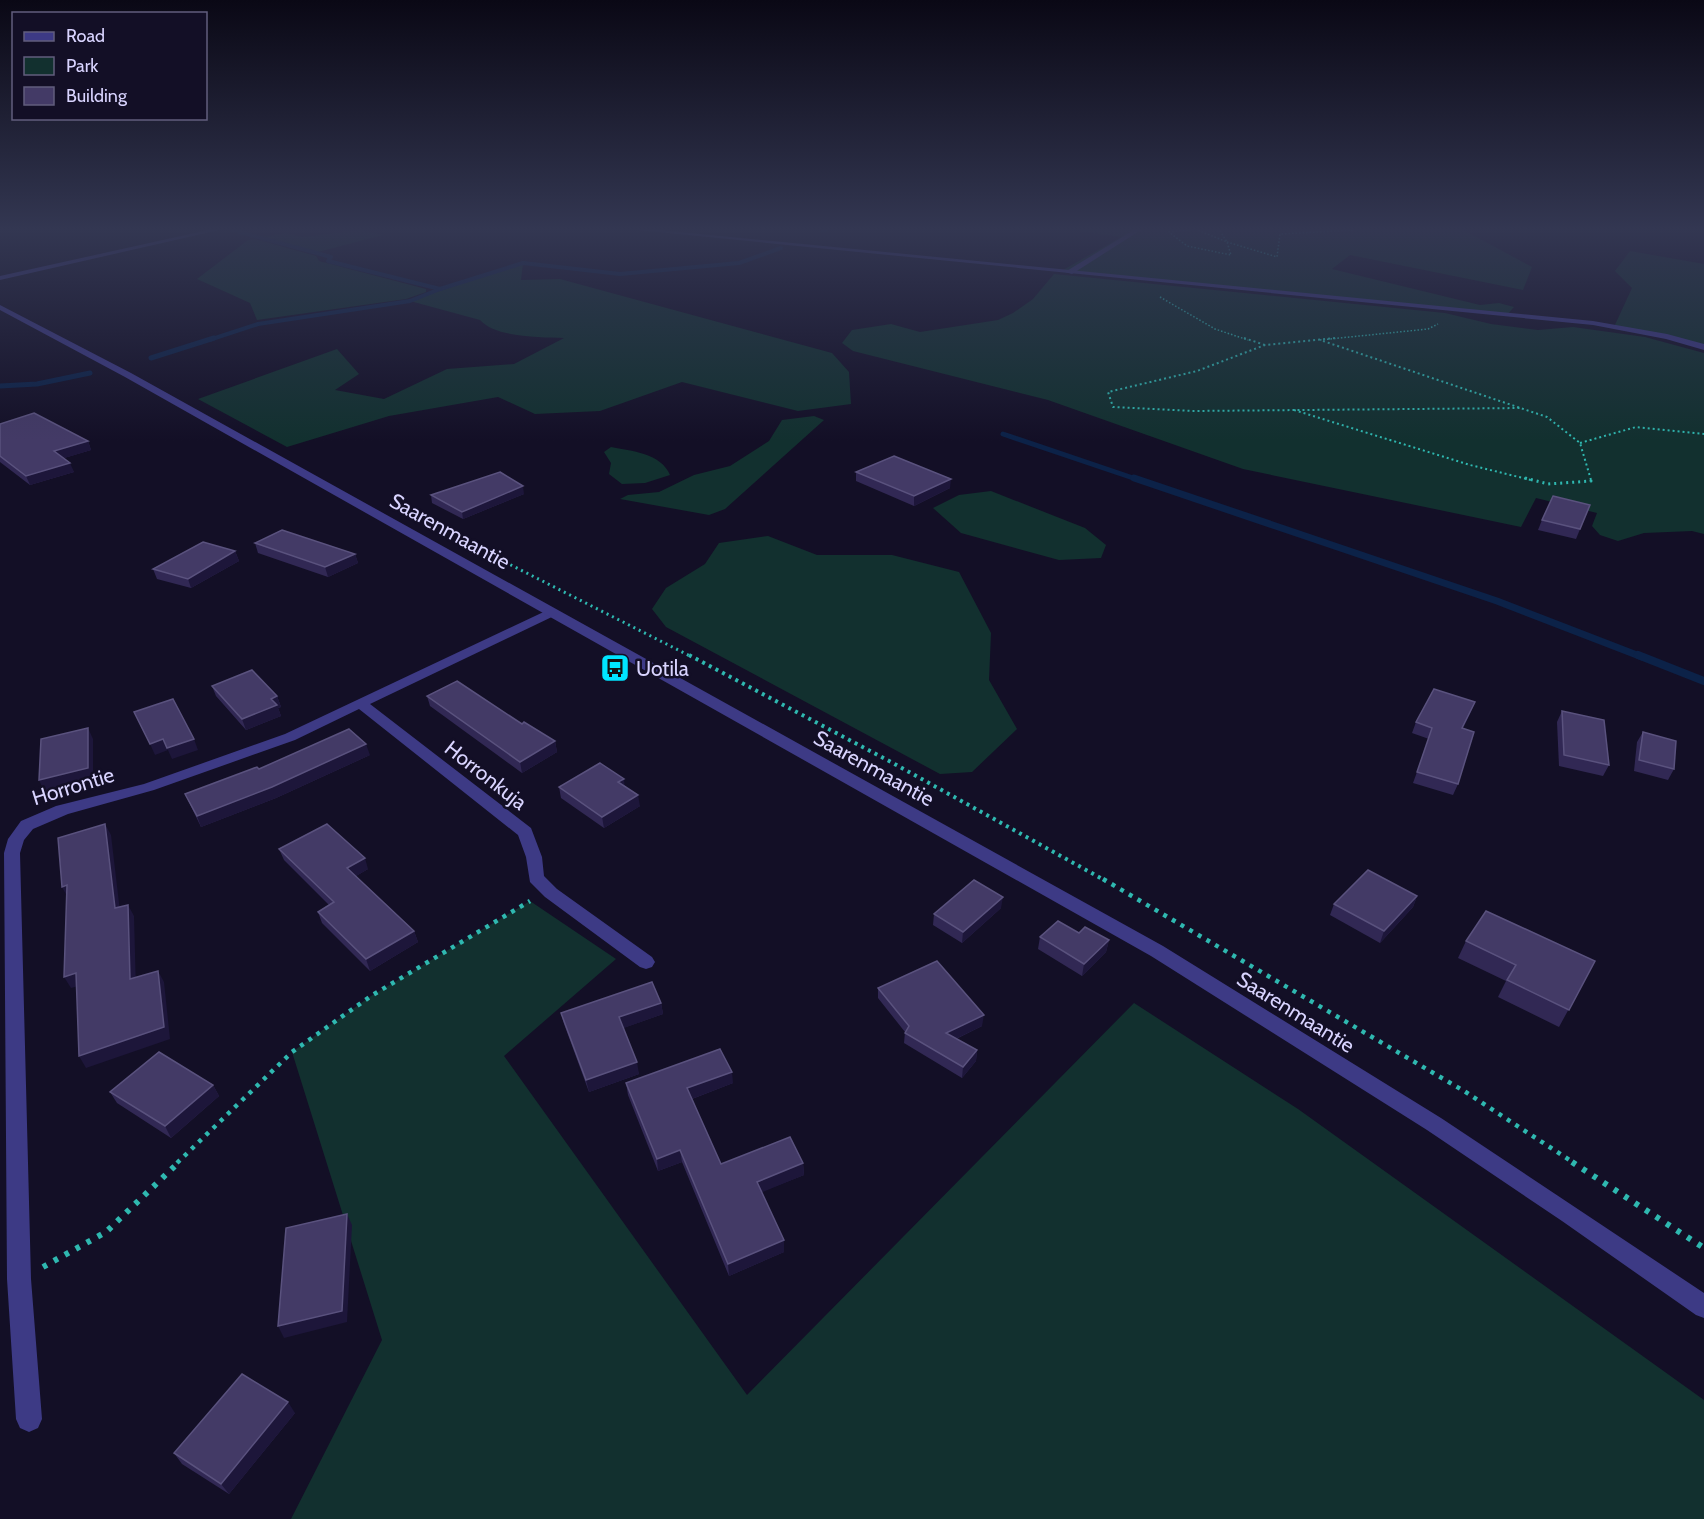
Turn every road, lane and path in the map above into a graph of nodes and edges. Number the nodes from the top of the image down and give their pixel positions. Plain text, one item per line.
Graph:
1 (1164, 299) edge
2 (1339, 299) edge
3 (0, 307) edge
4 (1462, 311) junction
5 (1319, 340) junction
6 (1265, 345) junction
7 (1704, 347) edge
8 (1522, 408) junction
9 (1291, 409) junction
10 (1704, 434) edge
11 (1580, 442) junction
12 (496, 558) dead end
13 (552, 612) junction
14 (360, 703) junction
15 (551, 893) junction
16 (646, 962) dead end
17 (1704, 1248) edge
18 (19, 1279) junction
19 (1704, 1307) edge
20 (29, 1419) dead end

1 - 6 path
2 - 4 street
3 - 13 street, Saarenmaantie
4 - 5 path
4 - 7 street
5 - 6 path
5 - 8 path
6 - 9 path
8 - 9 path
8 - 11 path
9 - 11 path
10 - 11 path
12 - 17 path
13 - 14 street, Horrontie
13 - 19 street, Saarenmaantie
14 - 15 street, Horronkuja
14 - 18 street, Horrontie
15 - 16 street, Horronkuja
15 - 18 path
18 - 20 street, Horrontie

